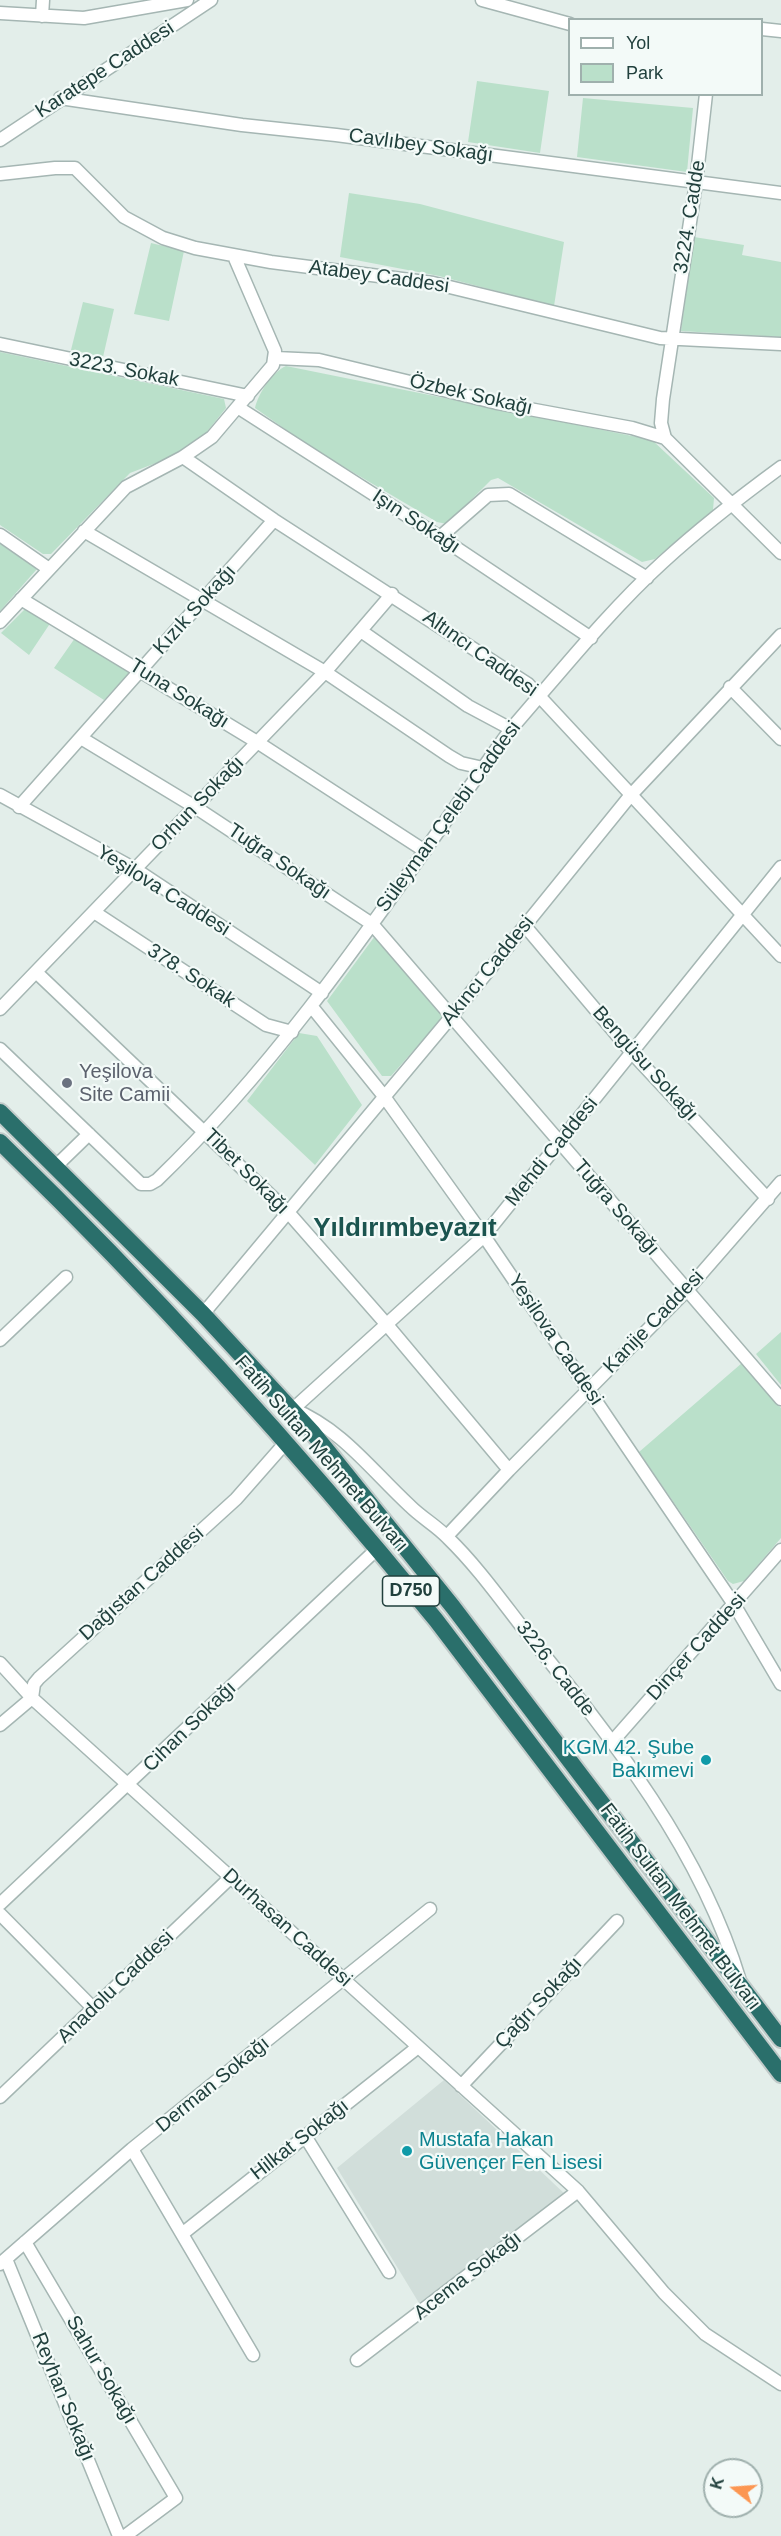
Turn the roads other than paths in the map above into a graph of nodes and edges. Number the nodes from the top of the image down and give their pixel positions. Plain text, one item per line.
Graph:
1 (43, 0) edge
2 (187, 0) edge
3 (211, 0) edge
4 (482, 0) edge
5 (169, 1) edge
6 (0, 13) edge
7 (42, 16) junction
8 (568, 23) edge
9 (763, 29) edge
10 (781, 31) edge
11 (706, 96) edge
12 (60, 98) junction
13 (0, 140) edge
14 (0, 174) edge
15 (696, 183) junction
16 (781, 193) edge
17 (234, 256) junction
18 (671, 339) junction
19 (0, 344) edge
20 (781, 344) edge
21 (276, 358) junction
22 (248, 396) junction
23 (239, 408) junction
24 (665, 438) junction
25 (183, 457) junction
26 (781, 467) edge
27 (732, 503) junction
28 (274, 520) junction
29 (84, 531) junction
30 (0, 535) edge
31 (441, 537) junction
32 (781, 553) edge
33 (49, 569) junction
34 (646, 578) junction
35 (392, 594) junction
36 (21, 599) junction
37 (203, 600) junction
38 (0, 621) edge
39 (361, 630) junction
40 (781, 635) edge
41 (591, 638) junction
42 (141, 670) junction
43 (325, 672) junction
44 (730, 687) junction
45 (541, 695) junction
46 (512, 729) junction
47 (81, 738) junction
48 (781, 739) edge
49 (257, 742) junction
50 (483, 768) junction
51 (0, 795) edge
52 (630, 796) junction
53 (19, 807) junction
54 (195, 807) junction
55 (425, 851) junction
56 (781, 867) edge
57 (135, 869) junction
58 (94, 912) junction
59 (741, 914) junction
60 (372, 924) junction
61 (525, 926) junction
62 (781, 956) edge
63 (36, 972) junction
64 (322, 993) junction
65 (312, 1007) junction
66 (0, 1009) edge
67 (451, 1017) junction
68 (292, 1032) junction
69 (0, 1049) edge
70 (632, 1053) junction
71 (383, 1095) junction
72 (0, 1112) edge
73 (207, 1132) junction
74 (89, 1134) junction
75 (559, 1143) junction
76 (1, 1146) edge
77 (56, 1166) junction
78 (781, 1182) edge
79 (768, 1199) junction
80 (287, 1211) junction
81 (484, 1236) junction
82 (66, 1277) dead end
83 (687, 1290) junction
84 (203, 1314) junction
85 (388, 1326) junction
86 (0, 1340) edge
87 (589, 1389) junction
88 (781, 1399) edge
89 (292, 1408) junction
90 (287, 1441) junction
91 (508, 1470) junction
92 (447, 1536) junction
93 (377, 1549) junction
94 (781, 1550) edge
95 (735, 1606) junction
96 (0, 1663) edge
97 (781, 1684) edge
98 (32, 1698) junction
99 (0, 1725) edge
100 (612, 1742) junction
101 (129, 1785) junction
102 (231, 1877) junction
103 (0, 1904) edge
104 (430, 1910) dead end
105 (0, 1914) edge
106 (617, 1920) dead end
107 (344, 1980) junction
108 (742, 1988) junction
109 (93, 2008) junction
110 (781, 2039) edge
111 (418, 2047) junction
112 (781, 2074) edge
113 (461, 2086) junction
114 (0, 2097) edge
115 (305, 2136) junction
116 (132, 2149) junction
117 (578, 2191) junction
118 (182, 2234) junction
119 (25, 2242) junction
120 (3, 2261) edge
121 (389, 2272) dead end
122 (253, 2355) dead end
123 (357, 2360) dead end
124 (781, 2384) edge
125 (120, 2536) edge
126 (125, 2536) edge

1 - 7 street
2 - 5 street
3 - 12 street, Karatepe Caddesi
4 - 8 street
5 - 7 street
6 - 7 street
9 - 10 street
11 - 15 street, 3224. Cadde
12 - 13 street, Karatepe Caddesi
12 - 15 street, Cavlıbey Sokağı
14 - 17 street, Atabey Caddesi
15 - 16 street, Cavlıbey Sokağı
15 - 18 street, 3224. Cadde
17 - 18 street, Atabey Caddesi
17 - 21 street
18 - 20 street, Atabey Caddesi
18 - 24 street, 3224. Cadde
19 - 22 street, 3223. Sokak
21 - 22 street
21 - 24 street, Özbek Sokağı
22 - 23 street
23 - 25 street
23 - 31 street, Işın Sokağı
24 - 27 street
25 - 28 street, Altıncı Caddesi
25 - 29 street
26 - 27 street, Süleyman Çelebi Caddesi
27 - 32 street
27 - 34 street, Süleyman Çelebi Caddesi
28 - 35 street, Altıncı Caddesi
28 - 37 street, Kızık Sokağı
29 - 33 street
29 - 37 street
30 - 33 street
31 - 34 street
31 - 41 street, Işın Sokağı
33 - 36 street
34 - 41 street, Süleyman Çelebi Caddesi
35 - 39 street, Orhun Sokağı
35 - 45 street, Altıncı Caddesi
36 - 38 street
36 - 42 street, Tuna Sokağı
37 - 42 street, Kızık Sokağı
37 - 43 street
39 - 43 street, Orhun Sokağı
39 - 46 street
40 - 44 street, Akıncı Caddesi
41 - 45 street, Süleyman Çelebi Caddesi
42 - 47 street, Kızık Sokağı
42 - 49 street, Tuna Sokağı
43 - 49 street, Orhun Sokağı
43 - 50 street
44 - 48 street
44 - 52 street, Akıncı Caddesi
45 - 46 street, Süleyman Çelebi Caddesi
45 - 52 street, Altıncı Caddesi
46 - 50 street, Süleyman Çelebi Caddesi
47 - 53 street, Kızık Sokağı
47 - 54 street, Tuğra Sokağı
49 - 54 street, Orhun Sokağı
49 - 55 street, Tuna Sokağı
50 - 55 street, Süleyman Çelebi Caddesi
51 - 53 street, Yeşilova Caddesi
52 - 59 street, Altıncı Caddesi
52 - 61 street, Akıncı Caddesi
53 - 57 street, Yeşilova Caddesi
54 - 57 street, Orhun Sokağı
54 - 60 street, Tuğra Sokağı
55 - 60 street, Süleyman Çelebi Caddesi
56 - 59 street, Mehdi Caddesi
57 - 58 street, Orhun Sokağı
57 - 64 street, Yeşilova Caddesi
58 - 63 street, Orhun Sokağı
58 - 68 street, 378. Sokak
59 - 62 street, Altıncı Caddesi
59 - 70 street, Mehdi Caddesi
60 - 64 street, Süleyman Çelebi Caddesi
60 - 67 street, Tuğra Sokağı
61 - 67 street, Akıncı Caddesi
61 - 70 street, Bengüsu Sokağı
63 - 66 street, Orhun Sokağı
63 - 73 street, Tibet Sokağı
64 - 65 street, Süleyman Çelebi Caddesi
65 - 68 street, Süleyman Çelebi Caddesi
65 - 71 street, Yeşilova Caddesi
67 - 71 street, Akıncı Caddesi
67 - 75 street, Tuğra Sokağı
68 - 73 street, Süleyman Çelebi Caddesi
69 - 74 street
70 - 75 street, Mehdi Caddesi
70 - 79 street, Bengüsu Sokağı
71 - 80 street, Akıncı Caddesi
71 - 81 street, Yeşilova Caddesi
72 - 77 highway, Fatih Sultan Mehmet Bulvarı / D750
73 - 74 street, Süleyman Çelebi Caddesi
73 - 80 street, Tibet Sokağı
74 - 77 street
75 - 81 street, Mehdi Caddesi
75 - 83 street, Tuğra Sokağı
76 - 90 highway, Fatih Sultan Mehmet Bulvarı / D750
77 - 84 highway, Fatih Sultan Mehmet Bulvarı / D750
78 - 79 street, Kanije Caddesi
79 - 83 street, Kanije Caddesi
80 - 84 street, Akıncı Caddesi
80 - 85 street, Tibet Sokağı
81 - 85 street, Mehdi Caddesi
81 - 87 street, Yeşilova Caddesi
82 - 86 street
83 - 87 street, Kanije Caddesi
83 - 88 street, Tuğra Sokağı
84 - 89 highway, Fatih Sultan Mehmet Bulvarı / D750
85 - 89 street, Mehdi Caddesi
85 - 91 street, Tibet Sokağı
87 - 91 street, Kanije Caddesi
87 - 95 street, Yeşilova Caddesi
89 - 92 street, 3226. Cadde
89 - 108 highway, Fatih Sultan Mehmet Bulvarı / D750
90 - 93 highway, Fatih Sultan Mehmet Bulvarı / D750
90 - 98 street, Dağıstan Caddesi
91 - 92 street, Kanije Caddesi
92 - 100 street, 3226. Cadde
93 - 101 street, Cihan Sokağı
93 - 112 highway, Fatih Sultan Mehmet Bulvarı / D750
94 - 95 street, Dinçer Caddesi
95 - 97 street, Yeşilova Caddesi
95 - 100 street, Dinçer Caddesi
96 - 98 street, Durhasan Caddesi
98 - 99 street, Dağıstan Caddesi
98 - 101 street, Durhasan Caddesi
100 - 108 street, 3226. Cadde
101 - 102 street, Durhasan Caddesi
101 - 103 street, Cihan Sokağı
102 - 107 street, Durhasan Caddesi
102 - 109 street, Anadolu Caddesi
104 - 107 street, Derman Sokağı
105 - 109 street
106 - 113 street, Çağrı Sokağı
107 - 111 street, Durhasan Caddesi
107 - 116 street, Derman Sokağı
108 - 110 highway, Fatih Sultan Mehmet Bulvarı / D750
109 - 114 street, Anadolu Caddesi
111 - 113 street, Durhasan Caddesi
111 - 115 street, Hilkat Sokağı
113 - 117 street, Durhasan Caddesi
115 - 118 street, Hilkat Sokağı
115 - 121 street
116 - 118 street
116 - 119 street, Derman Sokağı
117 - 123 street, Acema Sokağı
117 - 124 street, Durhasan Caddesi
118 - 122 street
119 - 120 street, Derman Sokağı
119 - 126 street, Sahur Sokağı
120 - 125 street, Reyhan Sokağı

